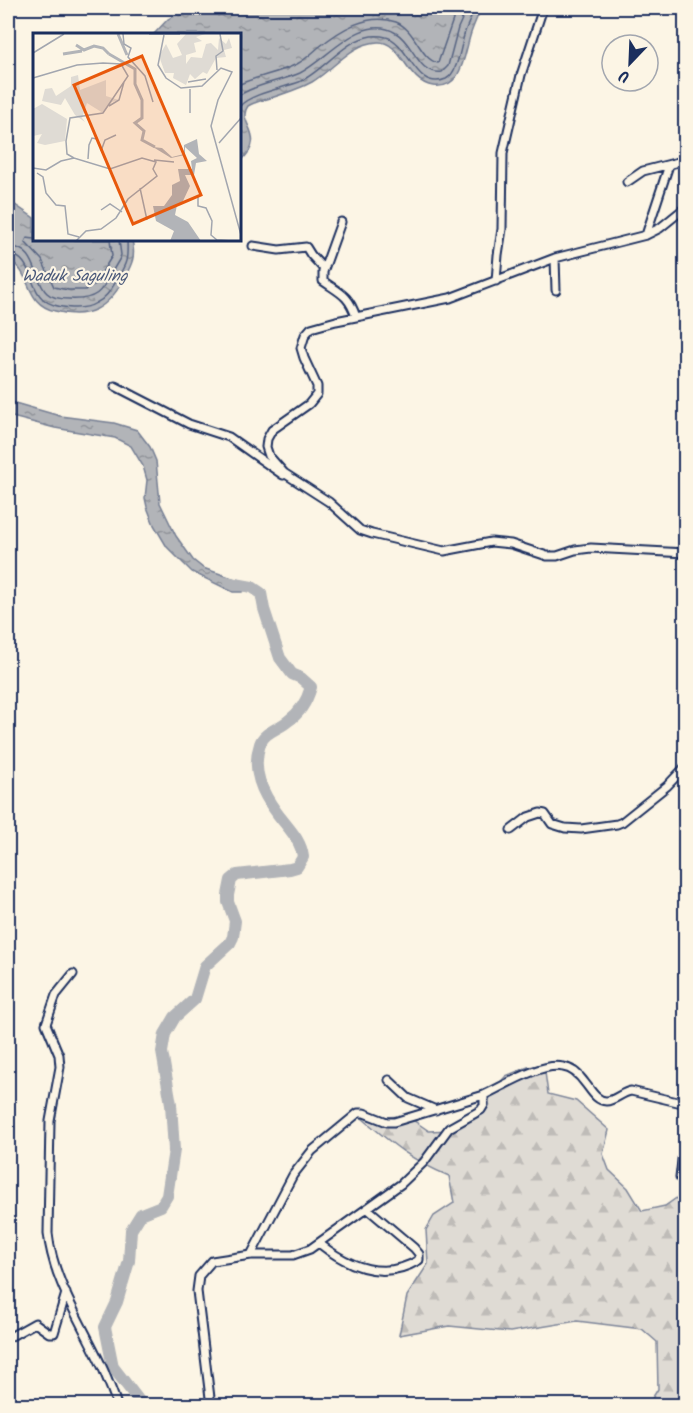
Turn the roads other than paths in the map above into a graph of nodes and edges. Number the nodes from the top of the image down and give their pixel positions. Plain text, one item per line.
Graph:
1 (543, 8) edge
2 (686, 160) edge
3 (669, 165) junction
4 (627, 182) dead end
5 (686, 207) edge
6 (341, 222) dead end
7 (646, 236) junction
8 (253, 246) dead end
9 (555, 258) junction
10 (323, 272) junction
11 (496, 281) junction
12 (556, 290) dead end
13 (356, 317) junction
14 (115, 386) dead end
15 (291, 478) junction
16 (686, 553) edge
17 (686, 766) edge
18 (512, 830) dead end
19 (73, 974) dead end
20 (389, 1080) dead end
21 (484, 1095) junction
22 (686, 1104) edge
23 (436, 1110) junction
24 (686, 1126) edge
25 (680, 1178) dead end
26 (368, 1209) junction
27 (320, 1244) junction
28 (251, 1254) junction
29 (66, 1293) junction
30 (8, 1338) edge
31 (117, 1406) edge
32 (211, 1406) edge

1 - 11 street
2 - 3 street
3 - 4 street
3 - 7 street
5 - 7 street
6 - 10 street
7 - 9 street
8 - 10 street
9 - 11 street
9 - 12 street
10 - 13 street
11 - 13 street
13 - 15 street
14 - 15 street
15 - 16 street
17 - 18 street
19 - 29 street
20 - 23 street
21 - 22 street
21 - 23 street
21 - 26 street
23 - 28 street
24 - 25 street
26 - 27 street
26 - 27 street
27 - 28 street
28 - 32 street
29 - 30 street
29 - 31 street

